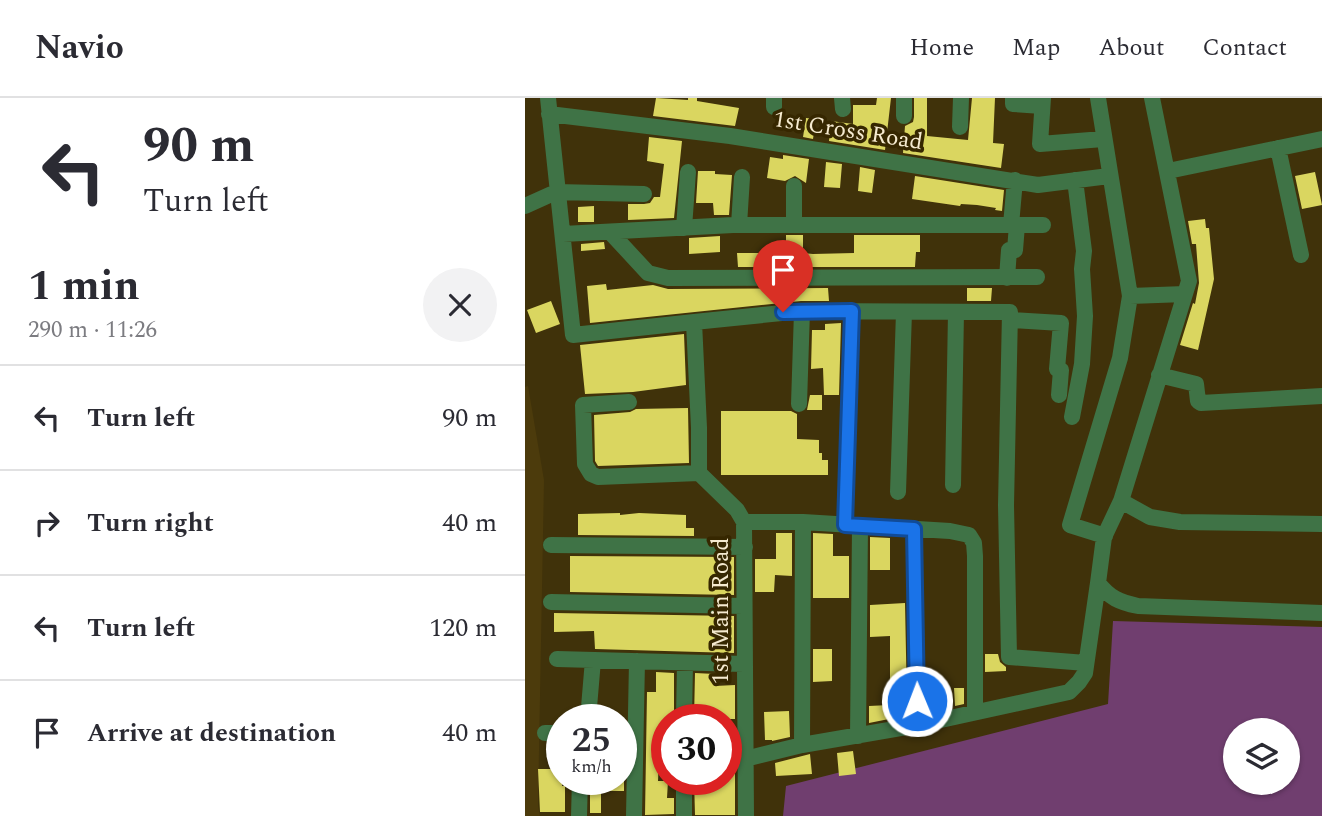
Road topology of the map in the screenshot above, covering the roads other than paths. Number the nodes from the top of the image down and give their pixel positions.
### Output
1 (904, 98) edge
2 (961, 98) edge
3 (1013, 98) edge
4 (1098, 98) edge
5 (1151, 98) edge
6 (1043, 102) edge
7 (548, 106) edge
8 (904, 116) dead end
9 (960, 127) dead end
10 (1103, 138) junction
11 (1322, 139) edge
12 (1278, 148) junction
13 (1168, 171) junction
14 (688, 172) dead end
15 (1109, 176) junction
16 (742, 177) dead end
17 (1015, 180) junction
18 (1076, 180) junction
19 (794, 186) dead end
20 (556, 192) junction
21 (644, 194) dead end
22 (525, 206) edge
23 (739, 225) junction
24 (794, 225) junction
25 (1014, 225) junction
26 (1043, 225) dead end
27 (684, 228) junction
28 (610, 232) junction
29 (563, 234) junction
30 (1301, 255) dead end
31 (1037, 277) dead end
32 (1007, 278) junction
33 (1185, 294) junction
34 (1129, 296) junction
35 (802, 311) junction
36 (852, 311) junction
37 (904, 312) junction
38 (956, 312) junction
39 (1010, 320) junction
40 (694, 322) junction
41 (1159, 375) junction
42 (1059, 395) dead end
43 (1322, 396) edge
44 (629, 402) dead end
45 (799, 404) dead end
46 (1072, 417) dead end
47 (698, 473) junction
48 (953, 485) dead end
49 (898, 492) dead end
50 (1121, 500) junction
51 (744, 522) junction
52 (803, 522) junction
53 (1322, 524) edge
54 (852, 526) junction
55 (914, 529) junction
56 (1105, 536) junction
57 (551, 545) dead end
58 (745, 547) junction
59 (1098, 583) junction
60 (551, 602) dead end
61 (743, 606) junction
62 (1322, 613) edge
63 (557, 659) dead end
64 (593, 660) junction
65 (637, 661) junction
66 (685, 663) junction
67 (1086, 663) junction
68 (744, 664) junction
69 (589, 704) edge
70 (684, 704) edge
71 (975, 712) junction
72 (918, 724) junction
73 (858, 736) junction
74 (801, 745) junction
75 (745, 759) junction
76 (580, 795) edge
77 (684, 795) edge
78 (579, 816) edge
79 (634, 816) edge
80 (684, 816) edge
81 (746, 816) edge

1 - 8 street
2 - 9 street
3 - 6 street
4 - 10 street
5 - 13 street
6 - 10 street
7 - 17 street, 1st Cross Road
7 - 20 street
10 - 15 street
11 - 12 street
12 - 13 street
12 - 30 street
13 - 33 street
14 - 27 street
15 - 18 street, 1st Cross Road
15 - 34 street
16 - 23 street
17 - 18 street, 1st Cross Road
17 - 25 street
18 - 46 street
19 - 24 street
20 - 21 street
20 - 22 street
20 - 29 street
23 - 24 street
23 - 27 street
24 - 25 street
25 - 26 street
25 - 32 street
27 - 28 street
28 - 29 street
28 - 32 street
29 - 40 street
31 - 32 street
33 - 34 street
33 - 41 street
34 - 56 street
35 - 36 street
35 - 40 street
35 - 45 street
36 - 37 street
36 - 54 street
37 - 38 street
37 - 49 street
38 - 39 street
38 - 48 street
39 - 42 street
39 - 67 street
40 - 47 street
41 - 43 street
41 - 50 street
44 - 47 street
47 - 51 street, 1st Main Road
50 - 53 street
50 - 56 street
51 - 52 street
51 - 58 street, 1st Main Road
52 - 54 street
52 - 74 street
54 - 55 street
54 - 73 street
55 - 71 street
55 - 72 street
56 - 59 street
57 - 58 street
58 - 61 street, 1st Main Road
59 - 62 street
59 - 67 street
60 - 61 street
61 - 68 street, 1st Main Road
63 - 64 street
64 - 65 street
64 - 69 street
65 - 66 street
65 - 79 street
66 - 68 street
66 - 70 street
67 - 71 street
68 - 75 street, 1st Main Road
71 - 72 street
72 - 73 street
73 - 74 street
74 - 75 street
75 - 81 street, 1st Main Road
76 - 78 street
77 - 80 street

